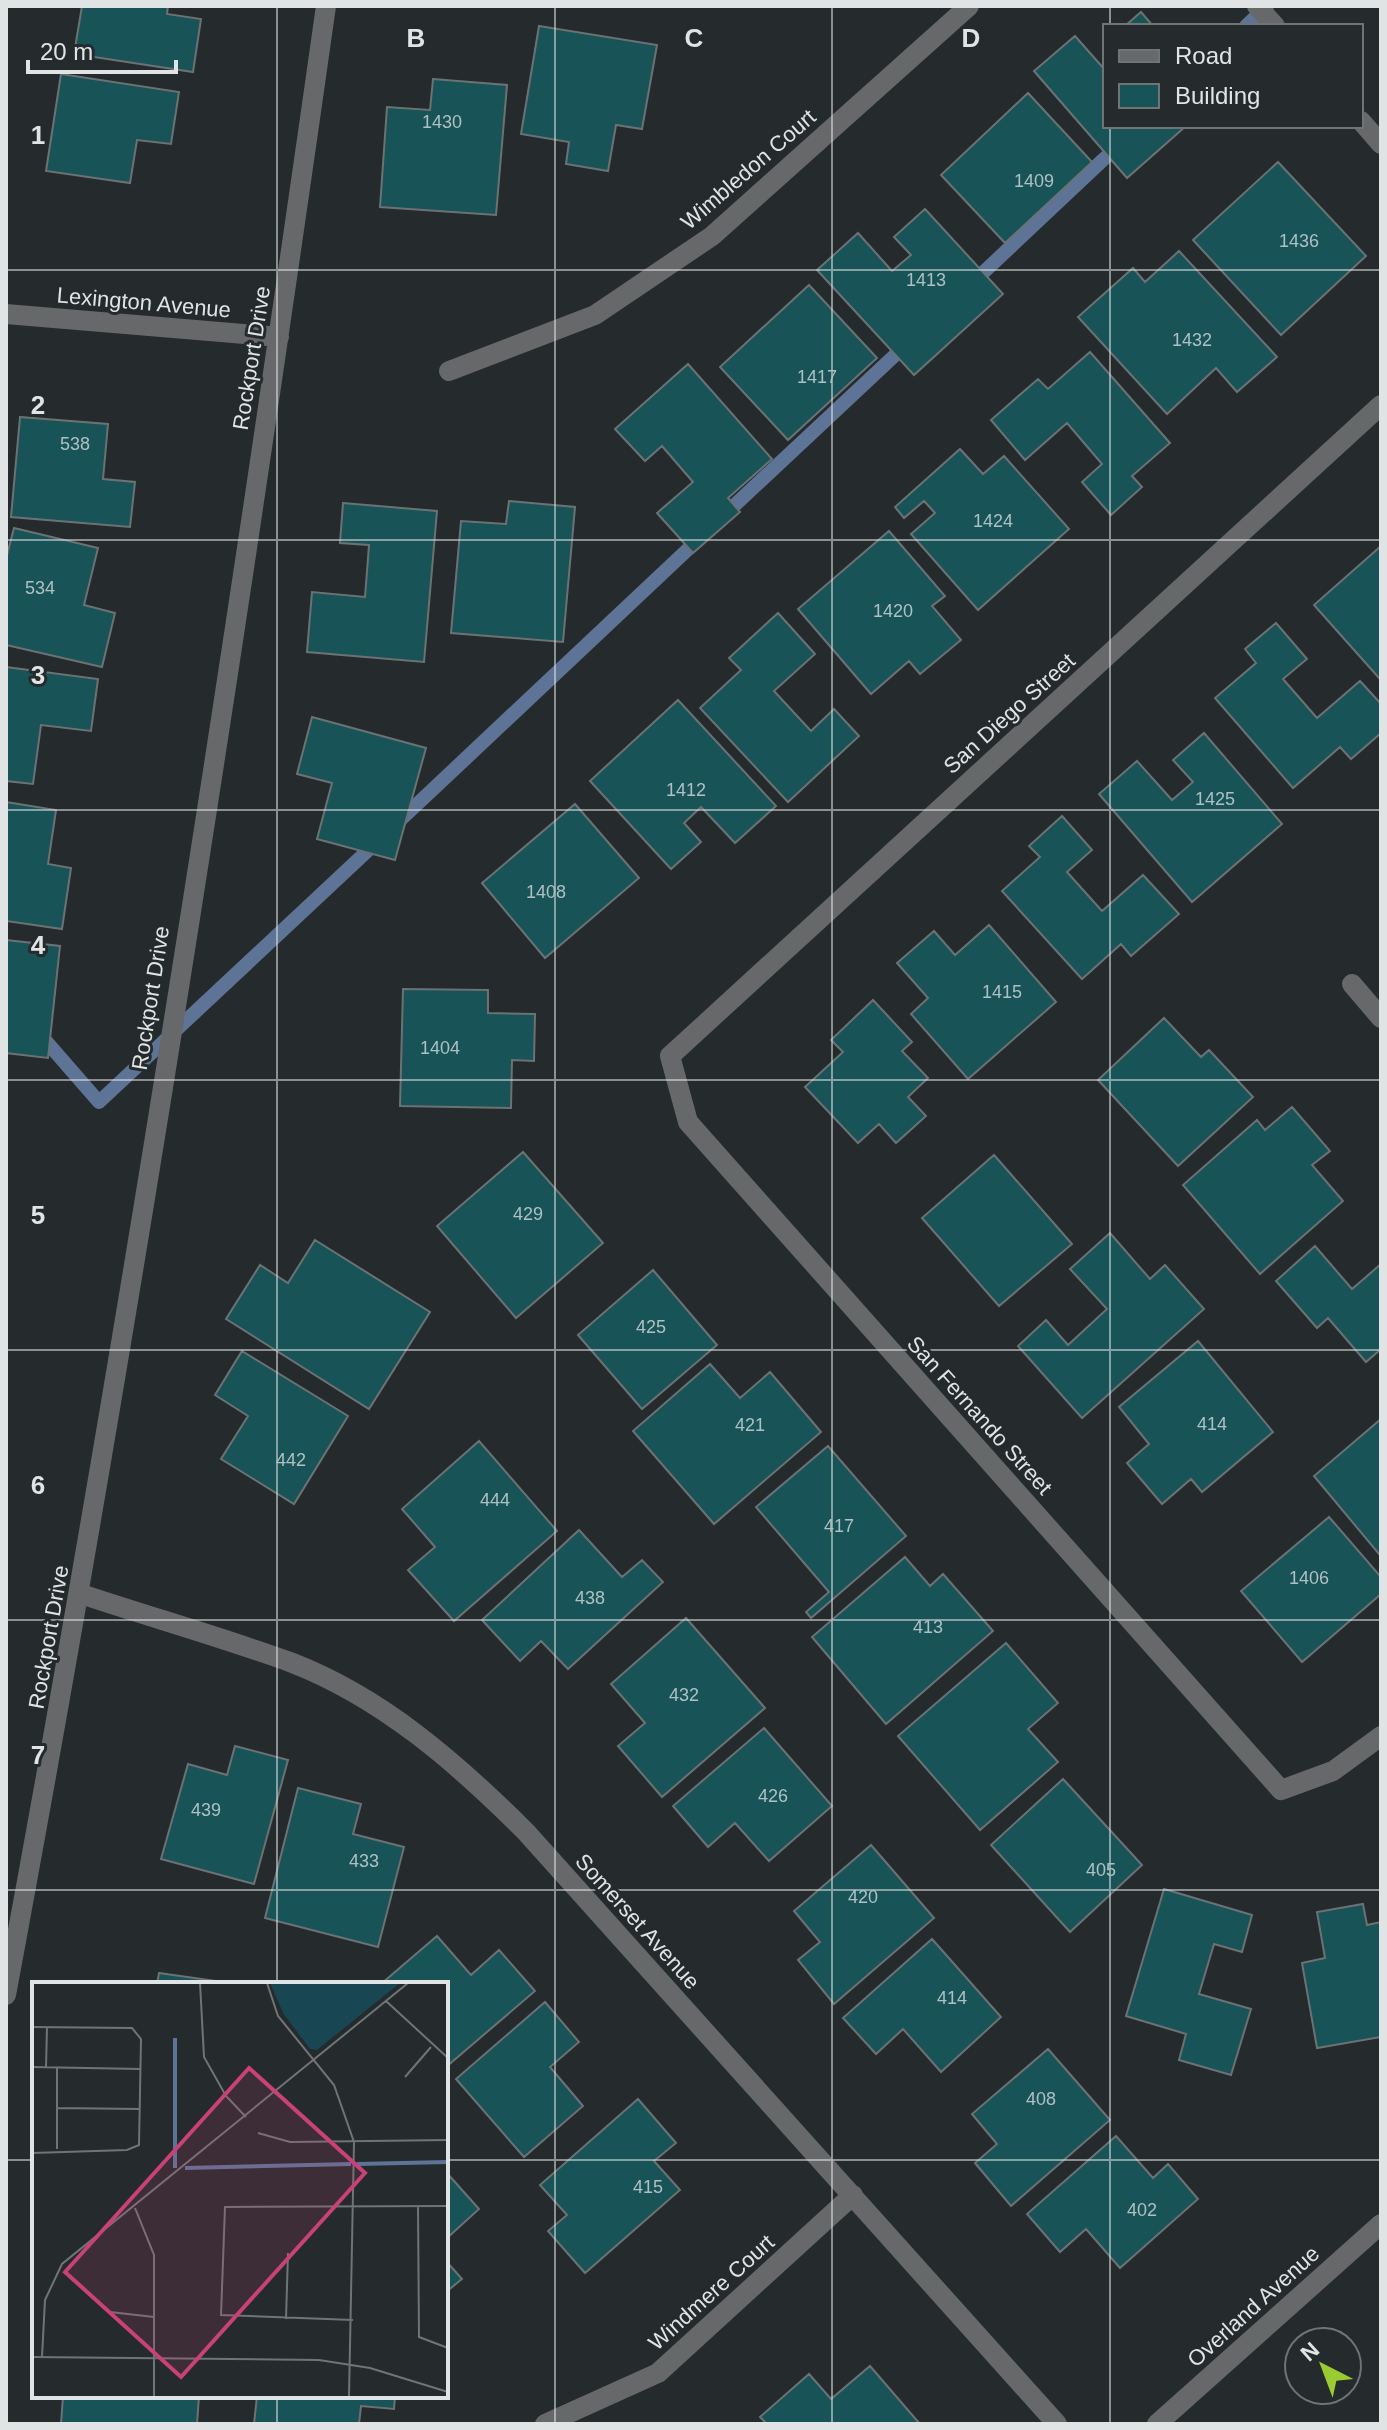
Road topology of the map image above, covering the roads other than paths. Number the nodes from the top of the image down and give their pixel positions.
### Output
1 (326, 6) edge
2 (969, 6) edge
3 (1257, 6) edge
4 (1273, 24) edge
5 (1363, 123) edge
6 (1381, 144) edge
7 (6, 314) edge
8 (279, 337) junction
9 (449, 371) dead end
10 (1381, 405) edge
11 (1352, 984) dead end
12 (1381, 1018) edge
13 (670, 1056) joint
14 (81, 1594) junction
15 (1381, 1736) edge
16 (6, 1995) edge
17 (853, 2195) junction
18 (1381, 2224) edge
19 (545, 2424) edge
20 (1057, 2424) edge
21 (1157, 2424) edge

1 - 8 street, Rockport Drive
2 - 9 street, Wimbledon Court
3 - 4 street
5 - 6 street
7 - 8 street, Lexington Avenue
8 - 14 street, Rockport Drive
10 - 13 street, San Diego Street
11 - 12 street
13 - 15 street, San Fernando Street
14 - 16 street, Rockport Drive
14 - 17 street, Somerset Avenue
17 - 19 street, Windmere Court
17 - 20 street, Somerset Avenue
18 - 21 street, Overland Avenue

